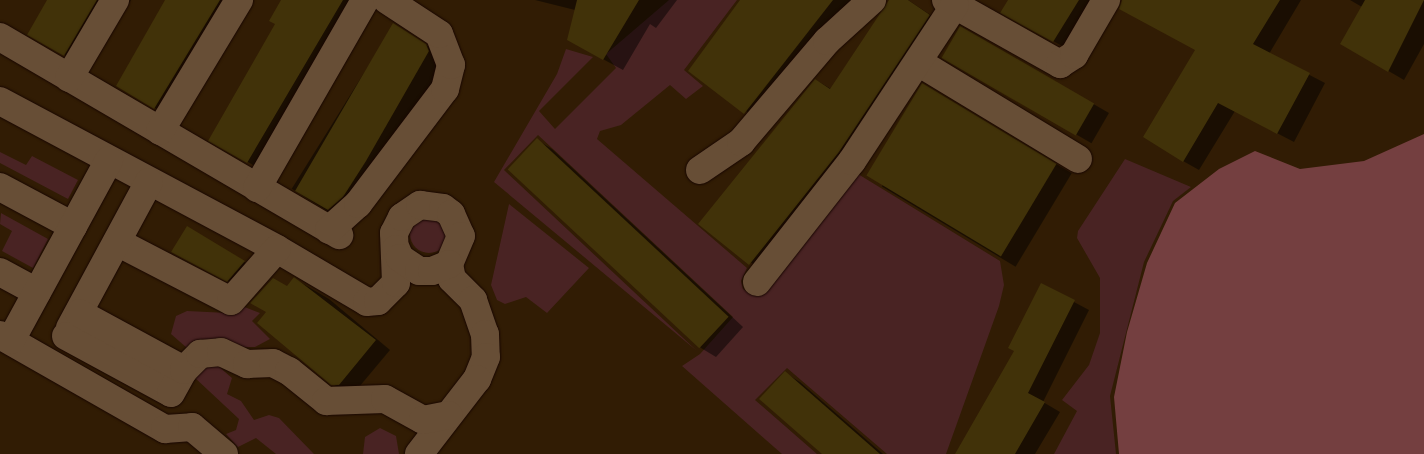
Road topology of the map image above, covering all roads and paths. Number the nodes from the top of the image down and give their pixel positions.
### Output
1 (116, 0) edge
2 (238, 0) edge
3 (365, 0) edge
4 (387, 0) edge
5 (872, 0) edge
6 (1106, 0) edge
7 (951, 2) edge
8 (0, 37) edge
9 (918, 62) junction
10 (69, 78) junction
11 (0, 101) edge
12 (160, 131) junction
13 (1078, 159) dead end
14 (108, 160) junction
15 (700, 170) dead end
16 (149, 182) junction
17 (0, 187) edge
18 (257, 188) junction
19 (73, 226) junction
20 (117, 242) junction
21 (277, 249) junction
22 (396, 249) junction
23 (449, 264) junction
24 (0, 272) edge
25 (757, 282) dead end
26 (38, 292) junction
27 (72, 324) junction
28 (6, 338) edge
29 (52, 363) junction
30 (450, 415) junction
31 (224, 454) edge
32 (419, 454) edge

1 - 10 street
2 - 12 street
3 - 18 street
4 - 18 street
5 - 15 street
6 - 7 street
7 - 9 street
8 - 10 street
9 - 13 street
9 - 25 street
10 - 12 street
11 - 14 street
12 - 18 street
14 - 16 street
14 - 19 street
16 - 20 street
16 - 21 street
17 - 19 street
19 - 26 street
20 - 21 street
20 - 27 street
21 - 22 street
22 - 23 street
22 - 23 street
23 - 30 street
24 - 26 street
26 - 28 street
27 - 29 street
27 - 30 street
28 - 29 street
29 - 31 street
30 - 32 street

